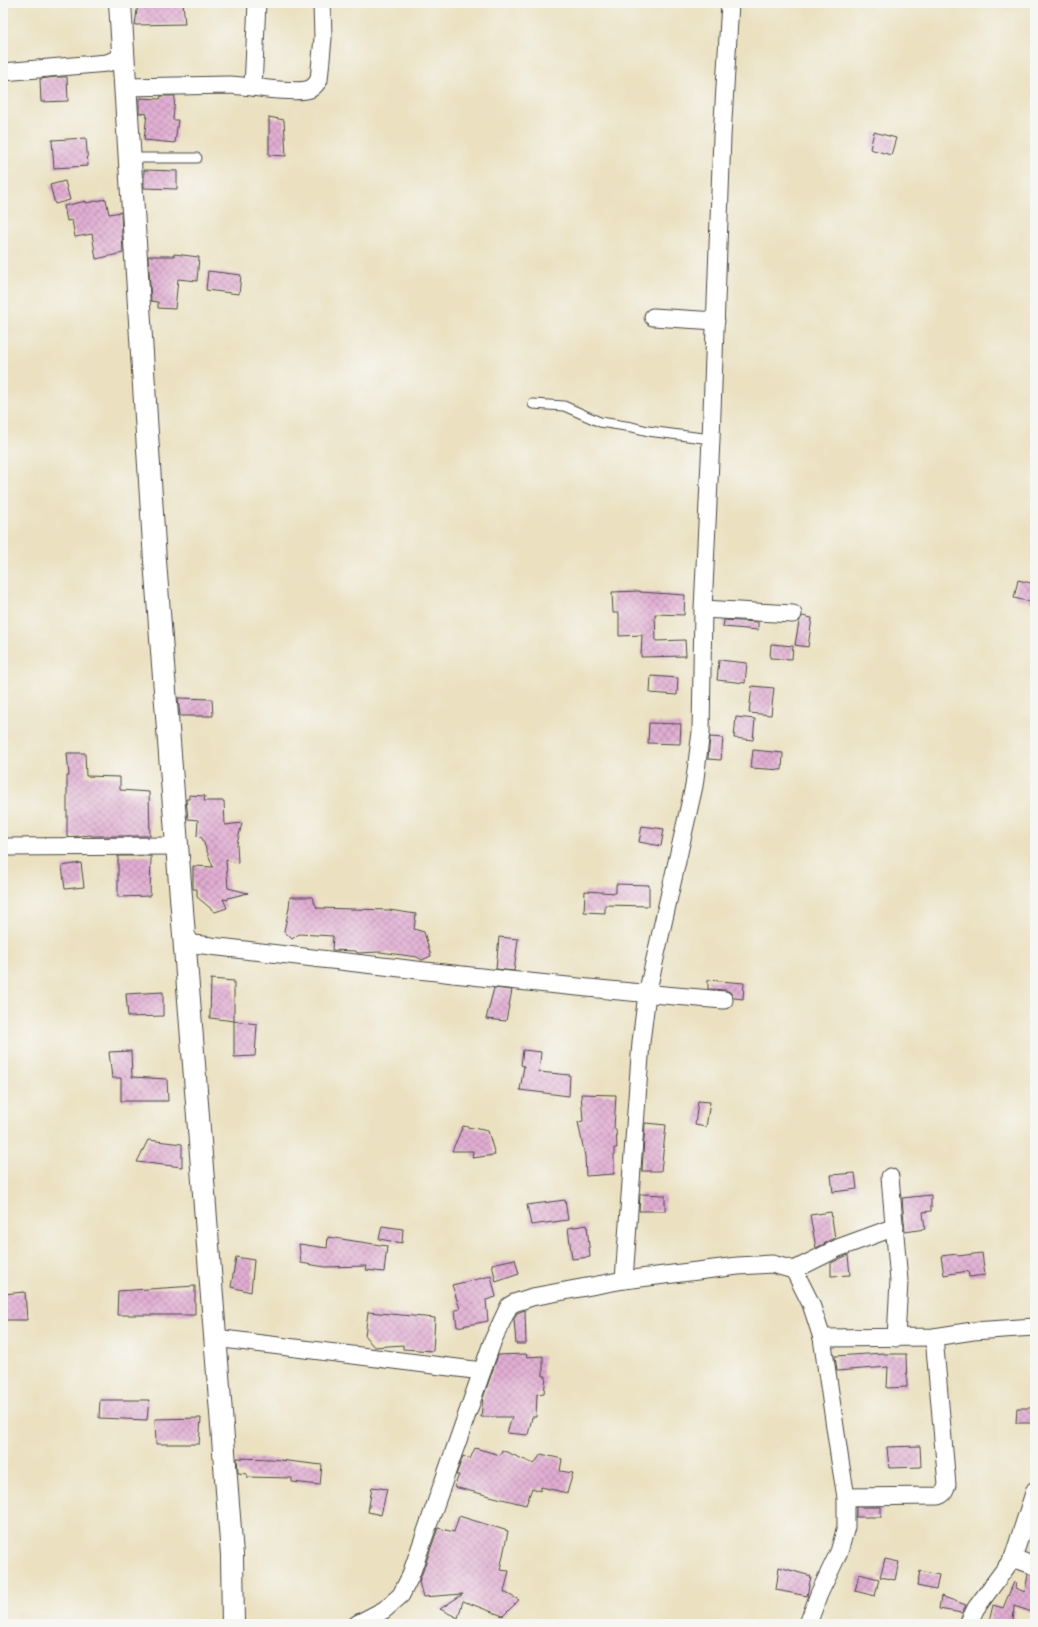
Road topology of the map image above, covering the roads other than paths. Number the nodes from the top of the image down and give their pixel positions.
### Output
1 (120, 3) edge
2 (257, 3) edge
3 (322, 3) edge
4 (730, 3) edge
5 (123, 57) junction
6 (3, 72) edge
7 (125, 87) junction
8 (253, 87) junction
9 (130, 158) junction
10 (197, 158) dead end
11 (653, 316) dead end
12 (716, 320) junction
13 (533, 404) dead end
14 (711, 439) junction
15 (703, 609) junction
16 (793, 614) dead end
17 (177, 846) junction
18 (3, 847) edge
19 (185, 943) junction
20 (647, 994) junction
21 (724, 1000) dead end
22 (890, 1177) dead end
23 (895, 1227) junction
24 (794, 1270) junction
25 (624, 1280) junction
26 (1035, 1326) edge
27 (934, 1337) junction
28 (215, 1338) junction
29 (822, 1338) junction
30 (896, 1338) junction
31 (482, 1371) junction
32 (1035, 1490) edge
33 (846, 1497) junction
34 (1013, 1558) junction
35 (1035, 1566) edge
36 (382, 1618) edge
37 (232, 1624) edge
38 (356, 1624) edge
39 (808, 1624) edge
40 (968, 1624) edge

1 - 5 street
2 - 8 street
3 - 8 street
4 - 12 street
5 - 6 street
5 - 7 street
7 - 8 street
7 - 9 street
9 - 10 lane
9 - 17 street
11 - 12 street
12 - 14 street
13 - 14 lane
14 - 15 street
15 - 16 street
15 - 20 street
17 - 18 street
17 - 19 street
19 - 20 street
19 - 28 street
20 - 21 street
20 - 25 street
22 - 23 street
23 - 24 street
23 - 30 street
24 - 25 street
24 - 29 street
25 - 31 street
26 - 27 street
27 - 30 street
27 - 33 street
28 - 31 street
28 - 37 street
29 - 30 street
29 - 33 street
31 - 36 street
32 - 34 street
33 - 39 street
34 - 35 street
34 - 40 street
36 - 38 street

